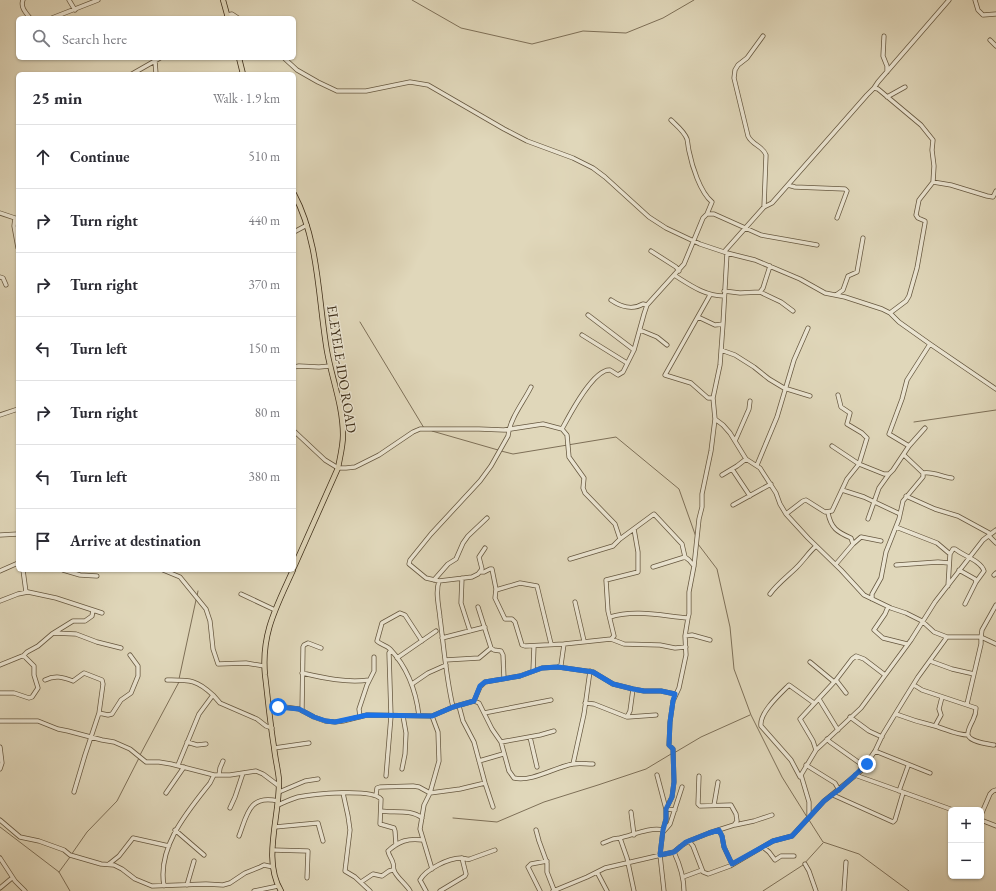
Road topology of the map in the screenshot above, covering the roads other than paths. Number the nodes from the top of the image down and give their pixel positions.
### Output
1 (23, 0) edge
2 (69, 0) edge
3 (98, 0) edge
4 (223, 0) edge
5 (949, 0) edge
6 (975, 0) edge
7 (75, 10) junction
8 (996, 14) edge
9 (29, 16) edge
10 (58, 16) edge
11 (227, 16) edge
12 (763, 36) dead end
13 (884, 36) dead end
14 (990, 40) dead end
15 (996, 46) edge
16 (239, 60) edge
17 (286, 60) edge
18 (155, 61) joint
19 (136, 72) edge
20 (156, 72) edge
21 (242, 72) edge
22 (886, 72) junction
23 (905, 87) dead end
24 (874, 88) junction
25 (887, 97) junction
26 (671, 120) dead end
27 (933, 182) junction
28 (788, 185) junction
29 (996, 191) edge
30 (296, 198) edge
31 (764, 207) junction
32 (0, 213) edge
33 (707, 214) junction
34 (837, 218) dead end
35 (16, 219) edge
36 (307, 225) junction
37 (746, 228) junction
38 (296, 231) edge
39 (16, 237) edge
40 (863, 238) dead end
41 (693, 241) junction
42 (817, 245) dead end
43 (651, 251) dead end
44 (726, 253) junction
45 (770, 266) junction
46 (679, 270) junction
47 (674, 275) junction
48 (0, 276) edge
49 (6, 285) dead end
50 (724, 291) junction
51 (760, 292) junction
52 (710, 295) junction
53 (836, 295) junction
54 (724, 296) junction
55 (611, 300) dead end
56 (647, 305) junction
57 (793, 311) dead end
58 (890, 313) junction
59 (588, 315) dead end
60 (698, 317) junction
61 (724, 324) junction
62 (808, 328) dead end
63 (640, 330) junction
64 (582, 335) dead end
65 (930, 344) junction
66 (667, 345) dead end
67 (634, 350) junction
68 (721, 350) junction
69 (627, 363) junction
70 (918, 364) dead end
71 (330, 366) junction
72 (296, 367) edge
73 (531, 387) dead end
74 (784, 388) junction
75 (996, 389) edge
76 (838, 395) dead end
77 (810, 396) dead end
78 (713, 398) junction
79 (750, 401) dead end
80 (16, 409) edge
81 (0, 415) edge
82 (715, 419) junction
83 (925, 428) dead end
84 (562, 429) junction
85 (508, 430) junction
86 (296, 433) edge
87 (735, 441) junction
88 (832, 446) dead end
89 (910, 446) junction
90 (904, 455) junction
91 (746, 459) junction
92 (859, 464) junction
93 (757, 465) junction
94 (338, 468) junction
95 (732, 469) junction
96 (923, 473) junction
97 (889, 474) junction
98 (722, 475) dead end
99 (952, 478) dead end
100 (771, 484) junction
101 (842, 490) junction
102 (750, 496) junction
103 (906, 496) junction
104 (874, 502) junction
105 (733, 505) dead end
106 (828, 513) junction
107 (786, 514) junction
108 (900, 514) junction
109 (487, 518) dead end
110 (868, 519) dead end
111 (896, 527) junction
112 (634, 529) junction
113 (996, 530) edge
114 (16, 534) edge
115 (990, 535) junction
116 (0, 536) edge
117 (620, 539) junction
118 (881, 541) dead end
119 (996, 543) edge
120 (853, 544) junction
121 (816, 546) junction
122 (485, 548) dead end
123 (950, 554) junction
124 (685, 557) junction
125 (969, 557) junction
126 (570, 559) dead end
127 (296, 562) edge
128 (949, 563) junction
129 (16, 564) edge
130 (836, 564) junction
131 (896, 565) dead end
132 (694, 566) junction
133 (653, 567) dead end
134 (0, 570) edge
135 (959, 570) junction
136 (24, 572) edge
137 (70, 572) edge
138 (168, 572) edge
139 (292, 572) edge
140 (480, 572) junction
141 (97, 576) dead end
142 (462, 578) junction
143 (437, 580) junction
144 (976, 582) junction
145 (948, 586) junction
146 (496, 590) junction
147 (26, 592) junction
148 (240, 594) dead end
149 (770, 594) dead end
150 (872, 599) junction
151 (0, 601) edge
152 (575, 602) dead end
153 (965, 604) dead end
154 (996, 605) edge
155 (478, 607) dead end
156 (888, 607) junction
157 (93, 610) junction
158 (275, 610) junction
159 (102, 613) dead end
160 (610, 617) junction
161 (688, 618) junction
162 (922, 621) junction
163 (485, 627) junction
164 (436, 631) dead end
165 (470, 631) junction
166 (54, 633) junction
167 (686, 636) junction
168 (947, 637) junction
169 (981, 637) junction
170 (442, 638) junction
171 (611, 639) junction
172 (710, 640) dead end
173 (422, 641) junction
174 (584, 641) junction
175 (551, 644) junction
176 (564, 644) junction
177 (907, 644) junction
178 (996, 644) edge
179 (534, 646) junction
180 (686, 647) junction
181 (121, 648) dead end
182 (321, 648) dead end
183 (491, 648) junction
184 (390, 650) junction
185 (130, 654) dead end
186 (23, 656) junction
187 (374, 657) dead end
188 (397, 658) junction
189 (445, 660) junction
190 (930, 661) junction
191 (810, 662) dead end
192 (0, 665) edge
193 (446, 665) junction
194 (264, 666) junction
195 (558, 667) junction
196 (533, 671) junction
197 (590, 671) junction
198 (302, 673) junction
199 (974, 674) junction
200 (885, 675) junction
201 (45, 680) dead end
202 (167, 680) dead end
203 (369, 680) junction
204 (504, 680) junction
205 (835, 681) junction
206 (412, 684) junction
207 (914, 685) junction
208 (633, 689) junction
209 (0, 693) edge
210 (846, 693) dead end
211 (675, 694) junction
212 (213, 695) junction
213 (942, 697) junction
214 (818, 699) junction
215 (551, 700) dead end
216 (474, 701) junction
217 (585, 703) junction
218 (814, 703) junction
219 (967, 704) junction
220 (459, 706) junction
221 (453, 707) junction
222 (269, 709) junction
223 (302, 711) junction
224 (99, 713) junction
225 (484, 713) junction
226 (896, 714) junction
227 (656, 715) dead end
228 (391, 716) junction
229 (403, 716) junction
230 (419, 716) junction
231 (432, 716) junction
232 (628, 716) junction
233 (360, 717) junction
234 (850, 717) junction
235 (0, 720) edge
236 (935, 726) junction
237 (272, 728) junction
238 (838, 730) junction
239 (554, 731) dead end
240 (968, 735) junction
241 (92, 737) junction
242 (530, 737) junction
243 (827, 738) junction
244 (882, 738) junction
245 (187, 742) junction
246 (309, 742) dead end
247 (501, 742) junction
248 (206, 744) dead end
249 (994, 745) dead end
250 (0, 747) edge
251 (274, 748) junction
252 (816, 750) junction
253 (875, 751) junction
254 (503, 754) junction
255 (223, 761) dead end
256 (479, 761) junction
257 (574, 764) junction
258 (592, 764) dead end
259 (178, 765) junction
260 (806, 765) junction
261 (908, 766) junction
262 (184, 767) junction
263 (537, 767) dead end
264 (0, 769) edge
265 (402, 769) dead end
266 (861, 771) junction
267 (243, 773) junction
268 (930, 773) dead end
269 (214, 775) junction
270 (219, 775) junction
271 (657, 775) dead end
272 (855, 775) junction
273 (386, 776) dead end
274 (699, 776) dead end
275 (801, 778) junction
276 (318, 779) dead end
277 (718, 782) dead end
278 (485, 783) junction
279 (682, 787) dead end
280 (279, 789) junction
281 (839, 790) junction
282 (996, 790) edge
283 (898, 791) junction
284 (74, 792) dead end
285 (903, 792) junction
286 (343, 793) junction
287 (430, 793) junction
288 (166, 794) dead end
289 (376, 795) junction
290 (833, 795) junction
291 (278, 803) junction
292 (714, 805) junction
293 (493, 807) dead end
294 (230, 808) dead end
295 (984, 808) edge
296 (666, 809) junction
297 (948, 809) edge
298 (675, 810) junction
299 (381, 811) junction
300 (631, 812) dead end
301 (772, 815) dead end
302 (809, 817) junction
303 (422, 818) junction
304 (0, 820) edge
305 (984, 821) edge
306 (734, 825) junction
307 (275, 826) junction
308 (996, 826) edge
309 (175, 830) junction
310 (536, 830) dead end
311 (719, 830) junction
312 (421, 831) junction
313 (663, 831) junction
314 (634, 835) junction
315 (239, 836) dead end
316 (620, 838) junction
317 (415, 839) junction
318 (423, 840) junction
319 (323, 841) dead end
320 (688, 842) junction
321 (604, 843) dead end
322 (396, 845) junction
323 (169, 846) junction
324 (763, 847) junction
325 (273, 850) junction
326 (495, 850) dead end
327 (674, 852) junction
328 (204, 854) dead end
329 (660, 855) junction
330 (794, 856) dead end
331 (0, 858) edge
332 (462, 858) junction
333 (194, 861) dead end
334 (547, 861) junction
335 (846, 862) dead end
336 (627, 863) junction
337 (109, 864) junction
338 (732, 864) junction
339 (806, 864) dead end
340 (432, 869) junction
341 (273, 870) junction
342 (393, 870) junction
343 (702, 870) junction
344 (597, 872) junction
345 (683, 877) junction
346 (12, 878) junction
347 (308, 878) dead end
348 (361, 882) junction
349 (188, 885) junction
350 (197, 885) junction
351 (164, 886) junction
352 (278, 886) junction
353 (0, 888) edge
354 (25, 891) edge
355 (196, 891) edge
356 (254, 891) edge
357 (281, 891) edge
358 (370, 891) edge
359 (410, 891) edge
360 (426, 891) edge
361 (440, 891) edge
362 (540, 891) edge
363 (553, 891) edge
364 (607, 891) edge
365 (634, 891) edge
366 (664, 891) edge
367 (684, 891) edge
368 (816, 891) edge
369 (844, 891) edge

1 - 9 street
2 - 7 street
3 - 7 street
4 - 11 main road
5 - 22 street
6 - 8 street
7 - 10 street
12 - 31 street
13 - 22 street
14 - 15 street
16 - 21 main road
17 - 41 street
18 - 19 street
18 - 20 street
22 - 24 street
23 - 25 street
24 - 25 street
24 - 28 street
25 - 27 street
26 - 33 street
27 - 29 street
27 - 58 street
28 - 31 street
28 - 34 street
30 - 36 main road, ELEYELE-IDO ROAD
31 - 37 street
32 - 35 street
33 - 37 street
33 - 41 street
35 - 39 street
36 - 38 street
36 - 71 main road, ELEYELE-IDO ROAD
37 - 42 street
37 - 44 street
40 - 53 street
41 - 44 street
41 - 46 street
43 - 46 street
44 - 45 street
44 - 50 street
45 - 51 street
45 - 53 street
46 - 47 street
47 - 52 street
47 - 56 street
48 - 49 street
50 - 51 street
50 - 54 street
51 - 57 street
52 - 54 street
52 - 60 street
53 - 58 street
54 - 61 street
55 - 56 street
56 - 63 street
58 - 65 street
59 - 67 street
60 - 61 street
60 - 78 street
61 - 68 street
62 - 74 street
63 - 66 street
63 - 67 street
64 - 69 street
65 - 70 street
65 - 75 street
65 - 89 street
67 - 69 street
68 - 74 street
68 - 78 street
69 - 84 street
71 - 72 street
71 - 94 main road, ELEYELE-IDO ROAD
73 - 85 street
74 - 77 street
74 - 93 street
76 - 92 street
78 - 82 street
79 - 87 street
80 - 81 street
82 - 87 street
82 - 132 street
83 - 89 street
84 - 85 street
84 - 117 street
85 - 94 street
85 - 143 street
86 - 94 street
87 - 91 street
88 - 92 street
89 - 90 street
90 - 96 street
90 - 97 street
91 - 93 street
91 - 95 street
92 - 97 street
92 - 101 street
93 - 100 street
94 - 127 main road, ELEYELE-IDO ROAD
95 - 98 street
95 - 102 street
96 - 99 street
96 - 103 street
97 - 104 street
100 - 102 street
100 - 107 street
101 - 104 street
101 - 106 street
102 - 105 street
103 - 108 street
103 - 115 street
104 - 108 street
104 - 110 street
106 - 107 street
106 - 120 street
107 - 121 street
108 - 111 street
109 - 143 street
111 - 123 street
111 - 150 street
112 - 117 street
112 - 124 street
112 - 160 street
113 - 115 street
114 - 116 street
115 - 119 street
115 - 125 street
117 - 126 street
118 - 120 street
120 - 130 street
121 - 130 street
121 - 149 street
122 - 140 street
123 - 125 street
123 - 128 street
124 - 132 street
124 - 133 street
125 - 135 street
125 - 144 street
128 - 131 street
128 - 145 street
129 - 134 street
130 - 150 street
132 - 161 street
135 - 144 street
135 - 145 street
136 - 147 street
137 - 141 street
138 - 194 street
139 - 158 main road
140 - 142 street
140 - 146 street
142 - 143 street
142 - 165 street
143 - 170 street
144 - 153 street
145 - 162 street
146 - 175 street
146 - 179 street
147 - 151 street
147 - 157 street
148 - 158 street
150 - 156 street
152 - 174 street
154 - 169 street
155 - 163 street
156 - 162 street
156 - 177 street
157 - 159 street
157 - 166 street
158 - 194 main road
160 - 161 street
160 - 171 street
161 - 167 street
162 - 168 street
162 - 177 street
163 - 165 street
163 - 183 street
164 - 173 street
165 - 170 street
166 - 181 street
166 - 186 street
167 - 172 street
167 - 180 street
168 - 169 street
168 - 190 street
169 - 178 street
169 - 199 street
170 - 189 street
171 - 174 street
171 - 180 street
173 - 184 street
173 - 188 street
174 - 176 street
175 - 176 street
175 - 179 street
176 - 195 street
177 - 200 street
179 - 196 street
180 - 211 street
182 - 198 street
183 - 189 street
183 - 204 street
184 - 188 street
184 - 228 street
185 - 224 street
186 - 192 street
186 - 209 street
187 - 203 street
188 - 206 street
189 - 193 street
190 - 199 street
190 - 207 street
191 - 205 street
193 - 206 street
193 - 221 street
194 - 222 main road
195 - 196 street
195 - 197 street
196 - 204 street
197 - 208 street
197 - 217 street
198 - 203 street
198 - 223 street
199 - 219 street
200 - 205 street
200 - 234 street
201 - 224 street
202 - 212 street
203 - 233 street
204 - 216 street
205 - 210 street
205 - 214 street
206 - 230 street
207 - 213 street
207 - 226 street
208 - 211 street
208 - 232 street
211 - 296 street
212 - 237 street
212 - 245 street
213 - 219 street
213 - 236 street
214 - 218 street
214 - 238 street
215 - 225 street
216 - 220 street
216 - 225 street
217 - 232 street
217 - 257 street
218 - 252 street
218 - 275 street
219 - 240 street
220 - 221 street
220 - 256 street
221 - 231 street
222 - 223 street
222 - 237 main road
223 - 233 street
224 - 241 street
225 - 247 street
226 - 236 street
226 - 244 street
227 - 232 street
228 - 229 street
228 - 233 street
228 - 273 street
229 - 230 street
229 - 265 street
230 - 231 street
231 - 287 street
234 - 238 street
234 - 244 street
235 - 241 street
236 - 240 street
237 - 251 main road
238 - 243 street
239 - 242 street
240 - 249 street
241 - 259 street
241 - 284 street
242 - 247 street
242 - 263 street
243 - 252 street
243 - 266 street
244 - 253 street
245 - 248 street
245 - 259 street
246 - 251 street
247 - 254 street
250 - 264 street
251 - 280 main road
252 - 260 street
253 - 261 street
253 - 266 street
254 - 256 street
254 - 257 street
255 - 270 street
256 - 278 street
257 - 258 street
259 - 262 street
260 - 275 street
260 - 281 street
261 - 268 street
261 - 283 street
262 - 269 street
262 - 288 street
266 - 272 street
267 - 270 street
267 - 280 street
267 - 294 street
269 - 270 street
269 - 309 street
271 - 296 street
272 - 281 street
272 - 283 street
274 - 292 street
275 - 302 street
276 - 280 street
277 - 292 street
278 - 287 street
278 - 293 street
279 - 298 street
280 - 291 main road
281 - 290 street
282 - 295 street
283 - 285 street
285 - 290 street
285 - 297 street
286 - 289 street
286 - 291 street
286 - 348 street
287 - 289 street
287 - 303 street
289 - 299 street
290 - 302 street
291 - 307 main road
291 - 315 street
292 - 306 street
296 - 298 street
296 - 313 street
298 - 313 street
299 - 303 street
299 - 322 street
300 - 314 street
301 - 306 street
302 - 324 street
303 - 312 street
304 - 337 street
305 - 308 street
306 - 311 street
307 - 319 street
307 - 325 main road
309 - 323 street
309 - 328 street
310 - 334 street
311 - 320 street
311 - 338 street
312 - 317 street
312 - 318 street
313 - 314 street
313 - 329 street
314 - 316 street
316 - 321 street
316 - 336 street
317 - 318 street
317 - 322 street
318 - 340 street
320 - 327 street
320 - 343 street
322 - 342 street
323 - 337 street
323 - 351 street
324 - 330 street
324 - 338 street
325 - 341 main road
325 - 347 street
326 - 332 street
327 - 329 street
327 - 345 street
329 - 336 street
329 - 366 street
331 - 346 street
332 - 340 street
332 - 361 street
333 - 349 street
334 - 362 street
334 - 363 street
335 - 369 street
336 - 344 street
336 - 365 street
337 - 351 street
338 - 343 street
339 - 368 street
340 - 360 street
341 - 350 street
341 - 352 main road
342 - 348 street
342 - 359 street
343 - 345 street
344 - 363 street
344 - 364 street
345 - 367 street
346 - 353 street
346 - 354 street
348 - 358 street
349 - 350 street
349 - 351 street
350 - 355 street
352 - 356 street
352 - 357 main road

